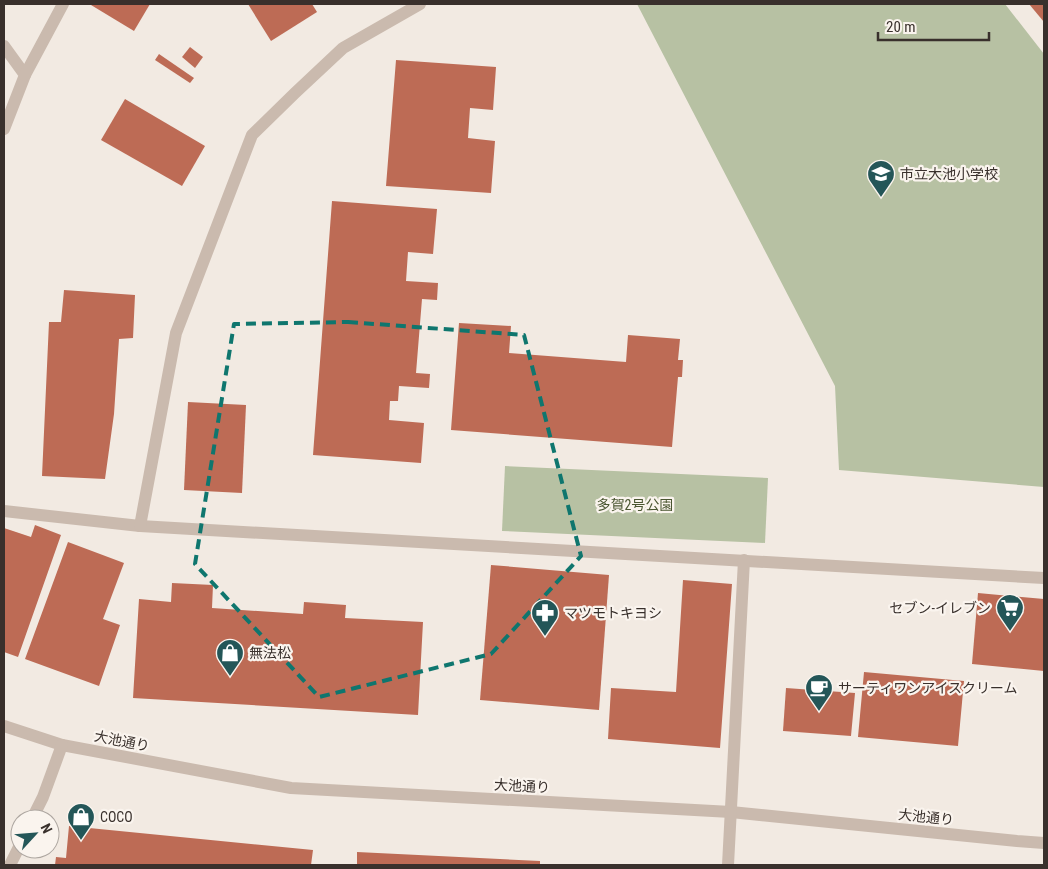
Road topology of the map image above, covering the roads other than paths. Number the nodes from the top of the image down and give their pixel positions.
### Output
1 (63, 4) edge
2 (420, 4) edge
3 (4, 46) edge
4 (25, 75) junction
5 (4, 129) edge
6 (4, 511) edge
7 (140, 526) junction
8 (744, 560) junction
9 (1044, 578) edge
10 (4, 726) edge
11 (62, 745) junction
12 (37, 809) edge
13 (730, 812) junction
14 (1044, 843) edge
15 (728, 865) edge

1 - 4 street
2 - 7 street
3 - 4 street
4 - 5 street
6 - 7 street
7 - 8 street
8 - 9 street
8 - 13 street
10 - 11 street, 大池通り
11 - 12 street
11 - 13 street, 大池通り
13 - 14 street, 大池通り
13 - 15 street

